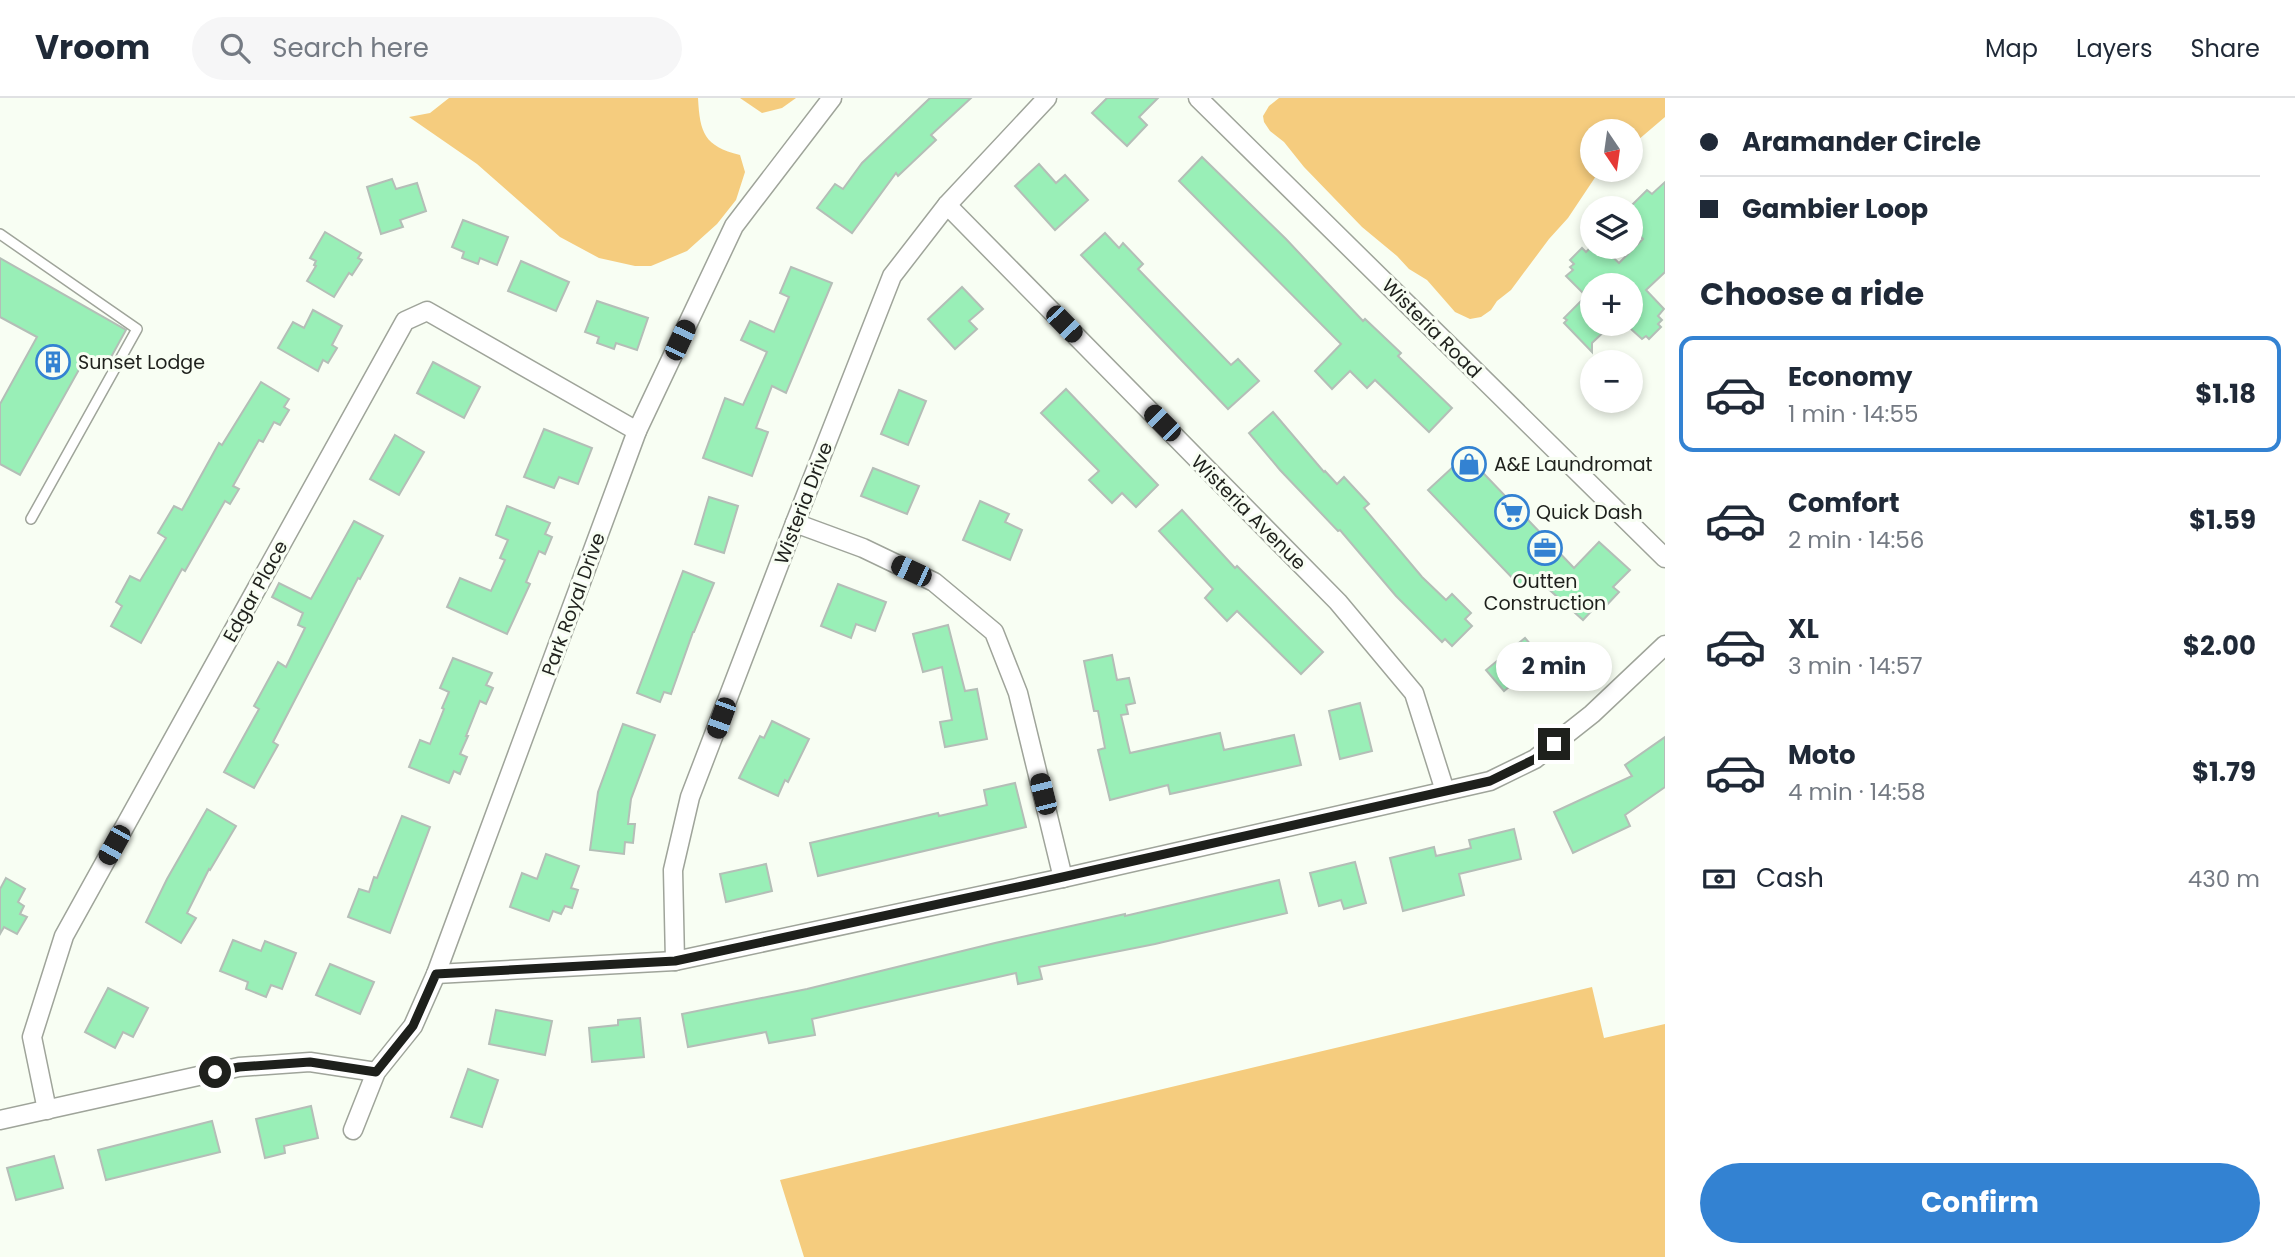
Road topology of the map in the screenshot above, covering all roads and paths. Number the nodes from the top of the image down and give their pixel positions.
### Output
1 (832, 98) edge
2 (1047, 98) edge
3 (1198, 98) edge
4 (947, 205) junction
5 (0, 234) edge
6 (637, 431) junction
7 (30, 519) dead end
8 (795, 523) junction
9 (1665, 558) edge
10 (1665, 645) edge
11 (1446, 791) junction
12 (1063, 877) junction
13 (675, 961) junction
14 (436, 974) junction
15 (376, 1072) junction
16 (47, 1110) junction
17 (0, 1120) edge
18 (353, 1130) dead end

1 - 6 street, Park Royal Drive
2 - 4 street, Wisteria Drive
3 - 9 street, Wisteria Road
4 - 8 street, Wisteria Drive
4 - 11 street, Wisteria Avenue
5 - 7 lane
6 - 14 street, Park Royal Drive
6 - 16 street, Edgar Place
8 - 12 street
8 - 13 street, Wisteria Drive
10 - 11 street
11 - 12 street
12 - 13 street
13 - 14 street
14 - 15 street, Park Royal Drive
15 - 16 street
15 - 18 street, Park Royal Drive
16 - 17 street

